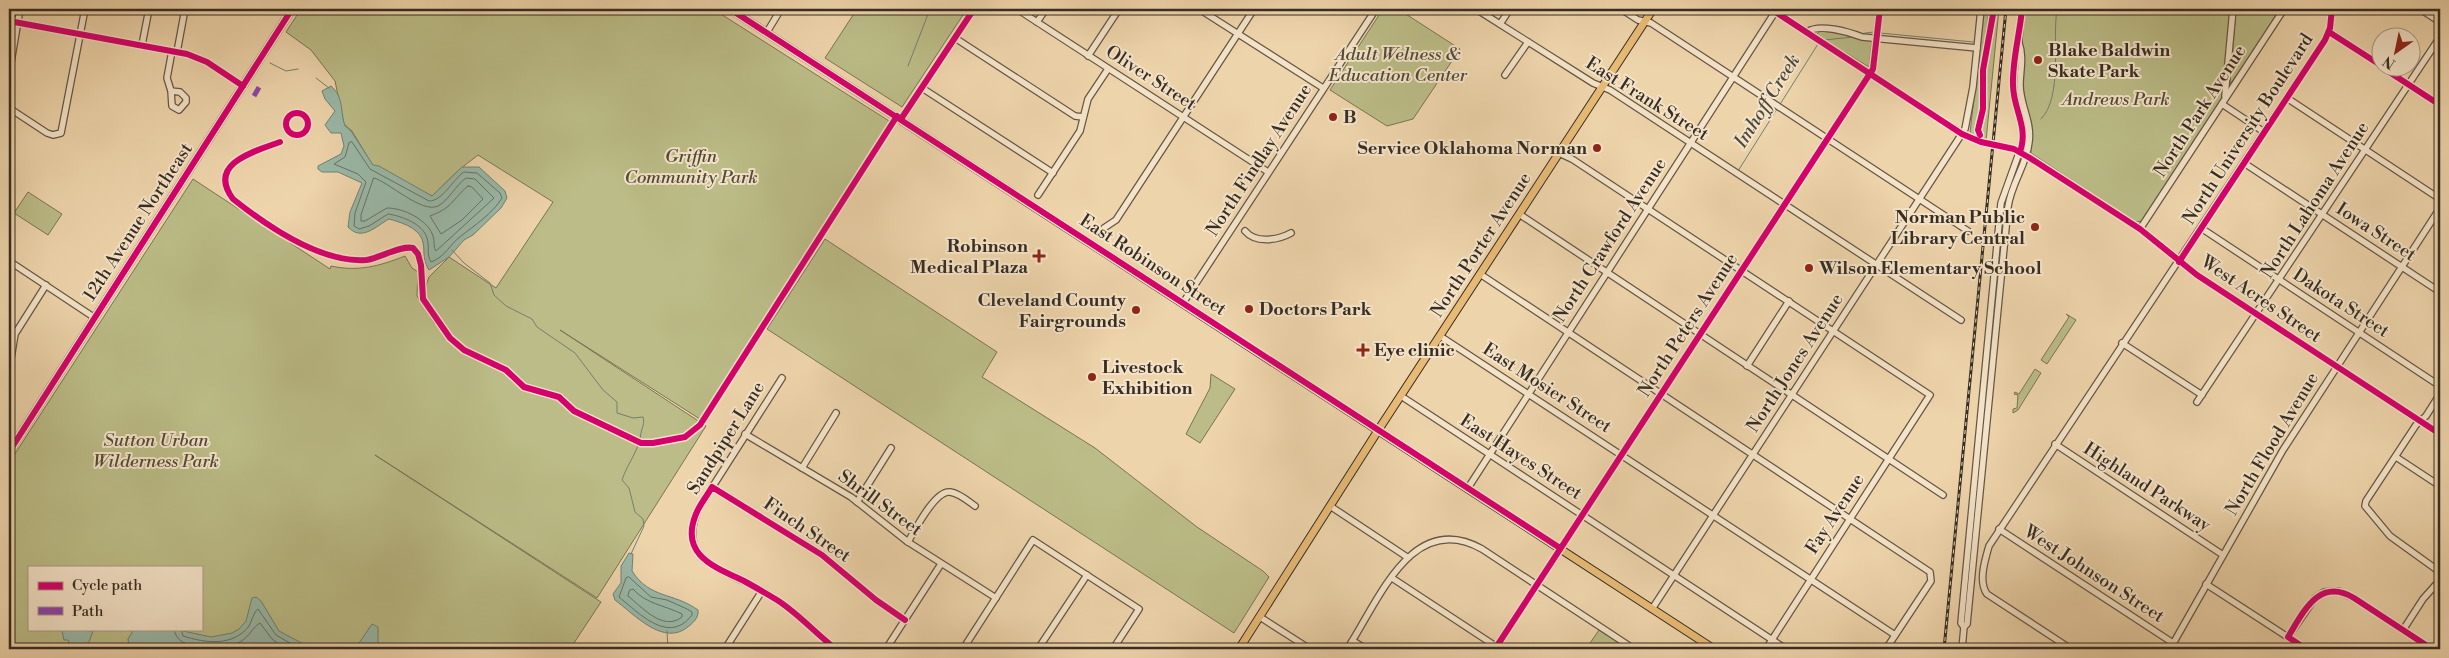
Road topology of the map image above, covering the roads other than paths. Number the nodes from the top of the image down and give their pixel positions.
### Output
1 (20, 9) edge
2 (85, 9) edge
3 (148, 9) edge
4 (185, 9) edge
5 (292, 9) edge
6 (730, 9) edge
7 (781, 9) edge
8 (974, 9) edge
9 (1018, 9) edge
10 (1046, 9) edge
11 (1119, 9) edge
12 (1199, 9) edge
13 (1254, 9) edge
14 (1376, 9) edge
15 (1476, 9) edge
16 (1510, 9) edge
17 (1621, 9) edge
18 (1653, 9) edge
19 (1880, 9) edge
20 (1982, 9) edge
21 (2022, 9) edge
22 (2233, 9) edge
23 (2284, 9) edge
24 (2332, 9) edge
25 (2420, 9) edge
26 (1775, 10) edge
27 (9, 21) edge
28 (1038, 22) junction
29 (1644, 22) junction
30 (2440, 22) edge
31 (18, 23) junction
32 (1500, 24) junction
33 (767, 32) junction
34 (1807, 32) junction
35 (2329, 32) junction
36 (1877, 33) junction
37 (80, 34) junction
38 (1239, 34) junction
39 (2440, 37) edge
40 (955, 38) junction
41 (1528, 42) junction
42 (142, 45) junction
43 (1977, 48) junction
44 (174, 51) junction
45 (1088, 56) junction
46 (2372, 60) edge
47 (1108, 69) junction
48 (9, 74) edge
49 (1870, 74) junction
50 (1506, 75) dead end
51 (1733, 77) junction
52 (2399, 78) edge
53 (2409, 84) junction
54 (243, 86) junction
55 (1602, 86) junction
56 (922, 88) junction
57 (1323, 88) junction
58 (171, 90) dead end
59 (2287, 98) junction
60 (2223, 102) junction
61 (2440, 105) edge
62 (9, 108) edge
63 (1083, 117) junction
64 (1184, 118) junction
65 (902, 119) junction
66 (2264, 132) junction
67 (1962, 134) junction
68 (1827, 139) junction
69 (1691, 142) junction
70 (2366, 150) junction
71 (1559, 153) junction
72 (2023, 154) junction
73 (2244, 163) junction
74 (1268, 172) junction
75 (1053, 173) junction
76 (1038, 195) dead end
77 (2440, 199) edge
78 (1920, 200) junction
79 (1785, 204) junction
80 (2440, 208) edge
81 (1648, 209) junction
82 (1519, 214) junction
83 (2324, 215) junction
84 (1104, 228) dead end
85 (2201, 228) junction
86 (2140, 229) junction
87 (1245, 231) dead end
88 (1968, 232) dead end
89 (1291, 233) dead end
90 (9, 261) edge
91 (2179, 262) junction
92 (1877, 265) junction
93 (2402, 267) junction
94 (1742, 270) junction
95 (1607, 272) junction
96 (1480, 274) junction
97 (2280, 280) junction
98 (46, 285) junction
99 (2440, 292) edge
100 (1789, 301) junction
101 (1183, 303) junction
102 (2257, 314) junction
103 (95, 318) junction
104 (1961, 320) dead end
105 (1834, 330) junction
106 (1567, 333) junction
107 (1700, 333) junction
108 (2359, 333) junction
109 (1440, 336) junction
110 (2122, 343) junction
111 (1747, 366) junction
112 (2336, 367) junction
113 (9, 371) edge
114 (782, 378) dead end
115 (2440, 386) edge
116 (1528, 393) junction
117 (1661, 394) junction
118 (2440, 394) edge
119 (1792, 395) junction
120 (2202, 395) junction
121 (1401, 396) junction
122 (2197, 402) dead end
123 (836, 413) dead end
124 (2420, 422) junction
125 (1379, 429) junction
126 (745, 434) junction
127 (2440, 434) edge
128 (12, 441) edge
129 (2055, 444) junction
130 (891, 448) dead end
131 (9, 450) edge
132 (1490, 454) junction
133 (1621, 454) junction
134 (1753, 455) junction
135 (2396, 457) junction
136 (1889, 459) junction
137 (802, 468) junction
138 (2440, 486) edge
139 (712, 487) junction
140 (1468, 488) junction
141 (1943, 495) dead end
142 (857, 502) junction
143 (975, 506) dead end
144 (1330, 506) junction
145 (1581, 515) junction
146 (1713, 516) junction
147 (1849, 520) junction
148 (1999, 529) junction
149 (908, 542) junction
150 (1560, 548) junction
151 (2223, 554) junction
152 (1406, 557) junction
153 (941, 564) junction
154 (2440, 572) edge
155 (1086, 574) junction
156 (1674, 576) junction
157 (1392, 578) junction
158 (1811, 580) junction
159 (2440, 580) edge
160 (1536, 584) junction
161 (2206, 584) junction
162 (762, 591) junction
163 (996, 598) junction
164 (1652, 609) junction
165 (1260, 617) junction
166 (905, 620) junction
167 (2403, 630) junction
168 (1895, 635) junction
169 (2288, 637) junction
170 (1772, 640) junction
171 (1353, 641) junction
172 (2172, 646) edge
173 (1497, 648) edge
174 (1633, 648) edge
175 (725, 649) edge
176 (836, 649) edge
177 (886, 649) edge
178 (963, 649) edge
179 (1038, 649) edge
180 (1113, 649) edge
181 (1239, 649) edge
182 (1310, 649) edge
183 (1347, 649) edge
184 (1366, 649) edge
185 (1714, 649) edge
186 (1766, 649) edge
187 (1786, 649) edge
188 (1886, 649) edge
189 (1962, 649) edge
190 (2071, 649) edge
191 (2305, 649) edge
192 (2432, 649) edge

1 - 31 street
2 - 37 street
3 - 42 street
4 - 44 street
5 - 54 main road, 12th Avenue Northeast
6 - 33 main road, East Robinson Street
7 - 33 street
8 - 40 street
9 - 28 street, Oliver Street
10 - 28 street
11 - 45 street
12 - 38 street
13 - 38 street
14 - 57 street, North Findlay Avenue
15 - 32 street, East Frank Street
16 - 32 street
17 - 29 street
18 - 29 main road, North Porter Avenue
19 - 36 street, North Peters Avenue
20 - 43 street, North Jones Avenue
21 - 72 street
22 - 60 street
23 - 60 street, North Park Avenue
24 - 35 street, North University Boulevard
25 - 30 street
26 - 34 street, West Acres Street
26 - 51 street, North Crawford Avenue
27 - 31 street
28 - 45 street, Oliver Street
29 - 51 street
29 - 55 main road, North Porter Avenue
31 - 37 street
31 - 48 street
32 - 41 street, East Frank Street
33 - 65 main road, East Robinson Street
34 - 36 street
34 - 49 street, West Acres Street
35 - 46 street
35 - 59 street, North University Boulevard
36 - 43 street
36 - 49 street, North Peters Avenue
37 - 42 street
37 - 62 street
38 - 57 street
38 - 64 street
39 - 53 street, North Lahoma Avenue
40 - 56 street
40 - 63 street
41 - 50 street
41 - 55 street, East Frank Street
42 - 44 street
43 - 67 street, North Jones Avenue
44 - 54 street
44 - 58 street
45 - 47 street, Oliver Street
47 - 63 street
47 - 64 street, Oliver Street
49 - 67 street, West Acres Street
49 - 68 street, North Peters Avenue
51 - 68 street
51 - 69 street, North Crawford Avenue
52 - 53 street
53 - 61 street
53 - 70 street, North Lahoma Avenue
54 - 103 main road, 12th Avenue Northeast
55 - 69 street, East Frank Street
55 - 71 main road, North Porter Avenue
56 - 65 street
56 - 75 street
57 - 74 street, North Findlay Avenue
59 - 66 street, North University Boulevard
59 - 70 street
60 - 66 street
60 - 86 street, North Park Avenue
63 - 75 street
64 - 74 street, Oliver Street
64 - 84 street
65 - 101 main road, East Robinson Street
66 - 73 street, North University Boulevard
67 - 72 street, West Acres Street
67 - 78 street, North Jones Avenue
68 - 78 street
68 - 79 street, North Peters Avenue
69 - 79 street, East Frank Street
69 - 81 street, North Crawford Avenue
70 - 77 street
70 - 83 street, North Lahoma Avenue
71 - 81 street
71 - 82 main road, North Porter Avenue
72 - 86 street, West Acres Street
72 - 189 street
73 - 83 street, Iowa Street
73 - 85 street, North University Boulevard
74 - 101 street, North Findlay Avenue
75 - 76 street
78 - 88 street
78 - 92 street, North Jones Avenue
79 - 92 street, East Frank Street
79 - 94 street, North Peters Avenue
80 - 93 street, North Flood Avenue
81 - 94 street
81 - 95 street, North Crawford Avenue
82 - 95 street
82 - 96 main road, North Porter Avenue
83 - 93 street, Iowa Street
83 - 97 street, North Lahoma Avenue
85 - 91 street, North University Boulevard
85 - 97 street, Dakota Street
86 - 91 street, West Acres Street
87 - 89 street
90 - 98 street
91 - 102 street, West Acres Street
91 - 110 street, North University Boulevard
92 - 104 street, East Frank Street
92 - 105 street, North Jones Avenue
93 - 99 street, Iowa Street
93 - 108 street, North Flood Avenue
94 - 100 street
94 - 107 street, North Peters Avenue
95 - 106 street, North Crawford Avenue
95 - 107 street
96 - 106 street
96 - 109 main road, North Porter Avenue
97 - 102 street, North Lahoma Avenue
97 - 108 street, Dakota Street
98 - 103 street
98 - 113 street
100 - 105 street
100 - 111 street
101 - 125 main road, East Robinson Street
102 - 112 street, West Acres Street
102 - 120 street, North Lahoma Avenue
103 - 128 main road, 12th Avenue Northeast
105 - 119 street, North Jones Avenue
105 - 136 street, Fay Avenue
106 - 116 street, North Crawford Avenue
106 - 117 street
107 - 111 street
107 - 117 street, North Peters Avenue
108 - 112 street, North Flood Avenue
108 - 115 street, Dakota Street
109 - 116 street, East Mosier Street
109 - 121 main road, North Porter Avenue
110 - 120 street
110 - 129 street, North University Boulevard
111 - 119 street
112 - 124 street, West Acres Street
112 - 151 street, North Flood Avenue
114 - 126 street, Sandpiper Lane
116 - 132 street, North Crawford Avenue
116 - 133 street, East Mosier Street
117 - 133 street, North Peters Avenue
117 - 134 street
118 - 124 street
119 - 134 street, North Jones Avenue
119 - 136 street
120 - 122 street, North Lahoma Avenue
121 - 125 main road, North Porter Avenue
121 - 132 street, East Hayes Street
123 - 137 street
124 - 127 street, West Acres Street
124 - 135 street
125 - 140 main road, East Robinson Street
125 - 144 main road, North Porter Avenue
126 - 137 street, Shrill Street
126 - 139 street, Sandpiper Lane
128 - 131 main road, 12th Avenue Northeast
129 - 148 street, North University Boulevard
129 - 151 street, Highland Parkway
130 - 142 street
132 - 140 street, North Crawford Avenue
132 - 145 street, East Hayes Street
133 - 145 street, North Peters Avenue
133 - 146 street, East Mosier Street
134 - 146 street, North Jones Avenue
134 - 147 street
135 - 138 street
135 - 154 street
136 - 141 street
136 - 147 street, Fay Avenue
137 - 142 street, Shrill Street
139 - 162 street, Sandpiper Lane
139 - 166 street, Finch Street
140 - 150 main road, East Robinson Street
142 - 149 street, Shrill Street
143 - 149 street
144 - 152 street
144 - 165 main road, North Porter Avenue
145 - 150 street, North Peters Avenue
145 - 156 street, East Hayes Street
146 - 156 street, North Jones Avenue
146 - 158 street, East Mosier Street
147 - 158 street, Fay Avenue
147 - 168 street
148 - 172 street, West Johnson Street
148 - 190 street, North University Boulevard
149 - 153 street, Shrill Street
150 - 160 street, North Peters Avenue
150 - 164 main road, East Robinson Street
151 - 161 street, North Flood Avenue
152 - 157 street
152 - 160 street
153 - 163 street, Shrill Street
153 - 166 street
155 - 163 street
155 - 179 street
155 - 180 street
156 - 164 street, North Jones Avenue
156 - 170 street, East Hayes Street
157 - 171 street
157 - 173 street
158 - 168 street, East Mosier Street
158 - 170 street, Fay Avenue
159 - 167 street
160 - 173 street, North Peters Avenue
160 - 174 street
161 - 169 street
161 - 172 street, North Flood Avenue
162 - 175 street
162 - 176 street, Sandpiper Lane
163 - 178 street
164 - 185 main road, East Robinson Street
165 - 181 main road, North Porter Avenue
165 - 182 street
166 - 177 street
167 - 169 street
167 - 192 street
168 - 188 street
169 - 191 street
170 - 186 street, Fay Avenue
170 - 187 street, East Hayes Street
171 - 183 street
171 - 184 street

